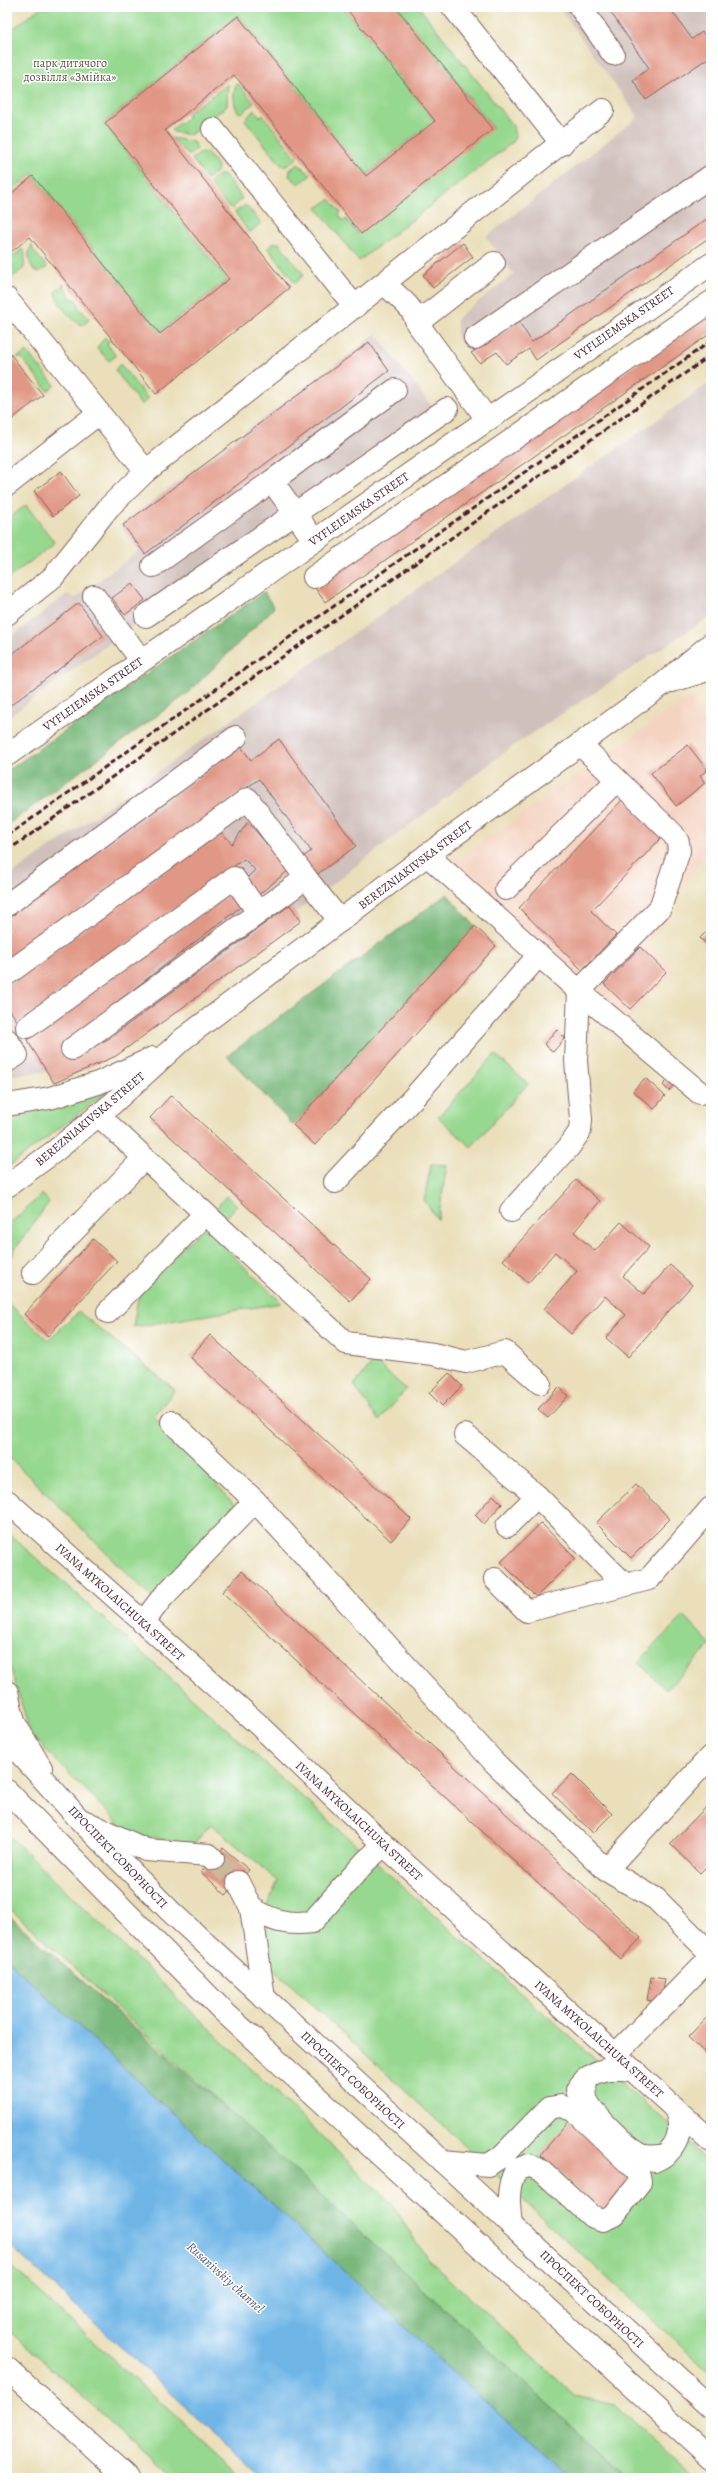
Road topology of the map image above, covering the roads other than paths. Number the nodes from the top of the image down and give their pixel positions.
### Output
1 (453, 7) edge
2 (580, 7) edge
3 (613, 54) dead end
4 (603, 110) dead end
5 (213, 129) dead end
6 (562, 144) junction
7 (711, 176) edge
8 (494, 263) dead end
9 (711, 264) edge
10 (391, 290) junction
11 (7, 299) edge
12 (711, 302) edge
13 (355, 308) junction
14 (417, 323) junction
15 (475, 338) dead end
16 (394, 390) dead end
17 (447, 409) dead end
18 (99, 413) junction
19 (487, 419) junction
20 (146, 471) junction
21 (272, 481) junction
22 (7, 485) edge
23 (295, 513) junction
24 (314, 540) junction
25 (153, 566) dead end
26 (314, 577) dead end
27 (94, 596) dead end
28 (7, 614) edge
29 (146, 616) dead end
30 (711, 644) edge
31 (141, 660) junction
32 (711, 669) edge
33 (663, 684) junction
34 (236, 737) dead end
35 (580, 744) junction
36 (7, 755) edge
37 (617, 780) junction
38 (427, 855) junction
39 (306, 878) junction
40 (506, 889) dead end
41 (7, 905) edge
42 (258, 912) junction
43 (340, 921) junction
44 (539, 955) junction
45 (7, 974) edge
46 (580, 991) junction
47 (27, 1027) dead end
48 (7, 1040) edge
49 (72, 1049) dead end
50 (170, 1050) junction
51 (7, 1061) edge
52 (707, 1092) edge
53 (7, 1106) edge
54 (98, 1115) junction
55 (144, 1158) junction
56 (335, 1182) dead end
57 (7, 1186) edge
58 (511, 1211) dead end
59 (205, 1214) junction
60 (33, 1273) dead end
61 (108, 1312) dead end
62 (540, 1383) dead end
63 (172, 1422) dead end
64 (465, 1435) dead end
65 (537, 1496) junction
66 (7, 1501) edge
67 (255, 1502) junction
68 (711, 1508) edge
69 (507, 1526) dead end
70 (495, 1579) dead end
71 (625, 1585) junction
72 (143, 1623) junction
73 (7, 1692) edge
74 (7, 1739) edge
75 (711, 1756) edge
76 (7, 1792) edge
77 (56, 1793) junction
78 (80, 1820) junction
79 (384, 1846) junction
80 (213, 1859) tunnel mouth
81 (606, 1870) junction
82 (238, 1882) tunnel mouth
83 (251, 1908) junction
84 (711, 1954) edge
85 (711, 1957) edge
86 (264, 1998) junction
87 (616, 2054) junction
88 (635, 2071) junction
89 (586, 2079) junction
90 (674, 2107) junction
91 (575, 2111) junction
92 (711, 2141) edge
93 (666, 2154) junction
94 (442, 2161) junction
95 (633, 2166) junction
96 (511, 2225) junction
97 (7, 2368) edge
98 (711, 2408) edge
99 (711, 2458) edge
100 (127, 2478) edge

1 - 6 main road
2 - 3 main road
4 - 6 main road
5 - 13 main road
6 - 10 main road
7 - 15 main road
8 - 14 main road
9 - 19 main road, VYFLEIEMSKA STREET
10 - 13 main road
10 - 14 main road
11 - 18 main road
12 - 26 main road
13 - 20 main road
14 - 19 main road
16 - 21 main road
17 - 23 main road
18 - 20 main road
18 - 22 main road
19 - 24 main road, VYFLEIEMSKA STREET
20 - 28 main road
21 - 23 main road
21 - 25 main road
23 - 24 main road
23 - 29 main road
24 - 31 main road, VYFLEIEMSKA STREET
27 - 31 main road
30 - 33 main road, BEREZNIAKIVSKA STREET
31 - 36 main road, VYFLEIEMSKA STREET
32 - 33 main road, BEREZNIAKIVSKA STREET
33 - 35 main road, BEREZNIAKIVSKA STREET
34 - 41 main road
35 - 37 main road
35 - 38 main road, BEREZNIAKIVSKA STREET
37 - 40 main road
37 - 46 main road
38 - 43 main road, BEREZNIAKIVSKA STREET
38 - 44 main road
39 - 42 main road
39 - 43 main road
39 - 45 main road
42 - 47 main road
42 - 49 main road
43 - 50 main road, BEREZNIAKIVSKA STREET
44 - 46 main road
44 - 56 main road
46 - 52 main road
46 - 58 main road
48 - 51 main road
50 - 53 main road, BEREZNIAKIVSKA STREET
50 - 54 main road, BEREZNIAKIVSKA STREET
54 - 55 main road
54 - 57 main road, BEREZNIAKIVSKA STREET
55 - 59 main road
55 - 60 main road
59 - 61 main road
59 - 62 main road
63 - 67 main road
64 - 65 main road
65 - 69 main road
65 - 71 main road
66 - 72 main road, IVANA MYKOLAICHUKA STREET
67 - 72 main road
67 - 81 main road
68 - 71 main road
70 - 71 main road
72 - 79 main road, IVANA MYKOLAICHUKA STREET
73 - 77 main road
74 - 77 main road, ПРОСПЕКТ СОБОРНОСТІ
75 - 81 main road
76 - 99 main road
77 - 78 main road, ПРОСПЕКТ СОБОРНОСТІ
78 - 80 main road
78 - 86 main road, ПРОСПЕКТ СОБОРНОСТІ
79 - 83 main road
79 - 87 main road, IVANA MYKOLAICHUKA STREET
81 - 84 main road
82 - 83 main road
83 - 86 main road
85 - 87 main road
86 - 94 main road, ПРОСПЕКТ СОБОРНОСТІ
87 - 88 main road, IVANA MYKOLAICHUKA STREET
88 - 89 main road
88 - 90 main road, IVANA MYKOLAICHUKA STREET
89 - 91 main road
89 - 93 main road
90 - 92 main road, IVANA MYKOLAICHUKA STREET
90 - 93 main road
91 - 94 main road
91 - 95 main road
93 - 95 main road
94 - 96 main road, ПРОСПЕКТ СОБОРНОСТІ
95 - 96 main road
96 - 98 main road, ПРОСПЕКТ СОБОРНОСТІ
97 - 100 main road

